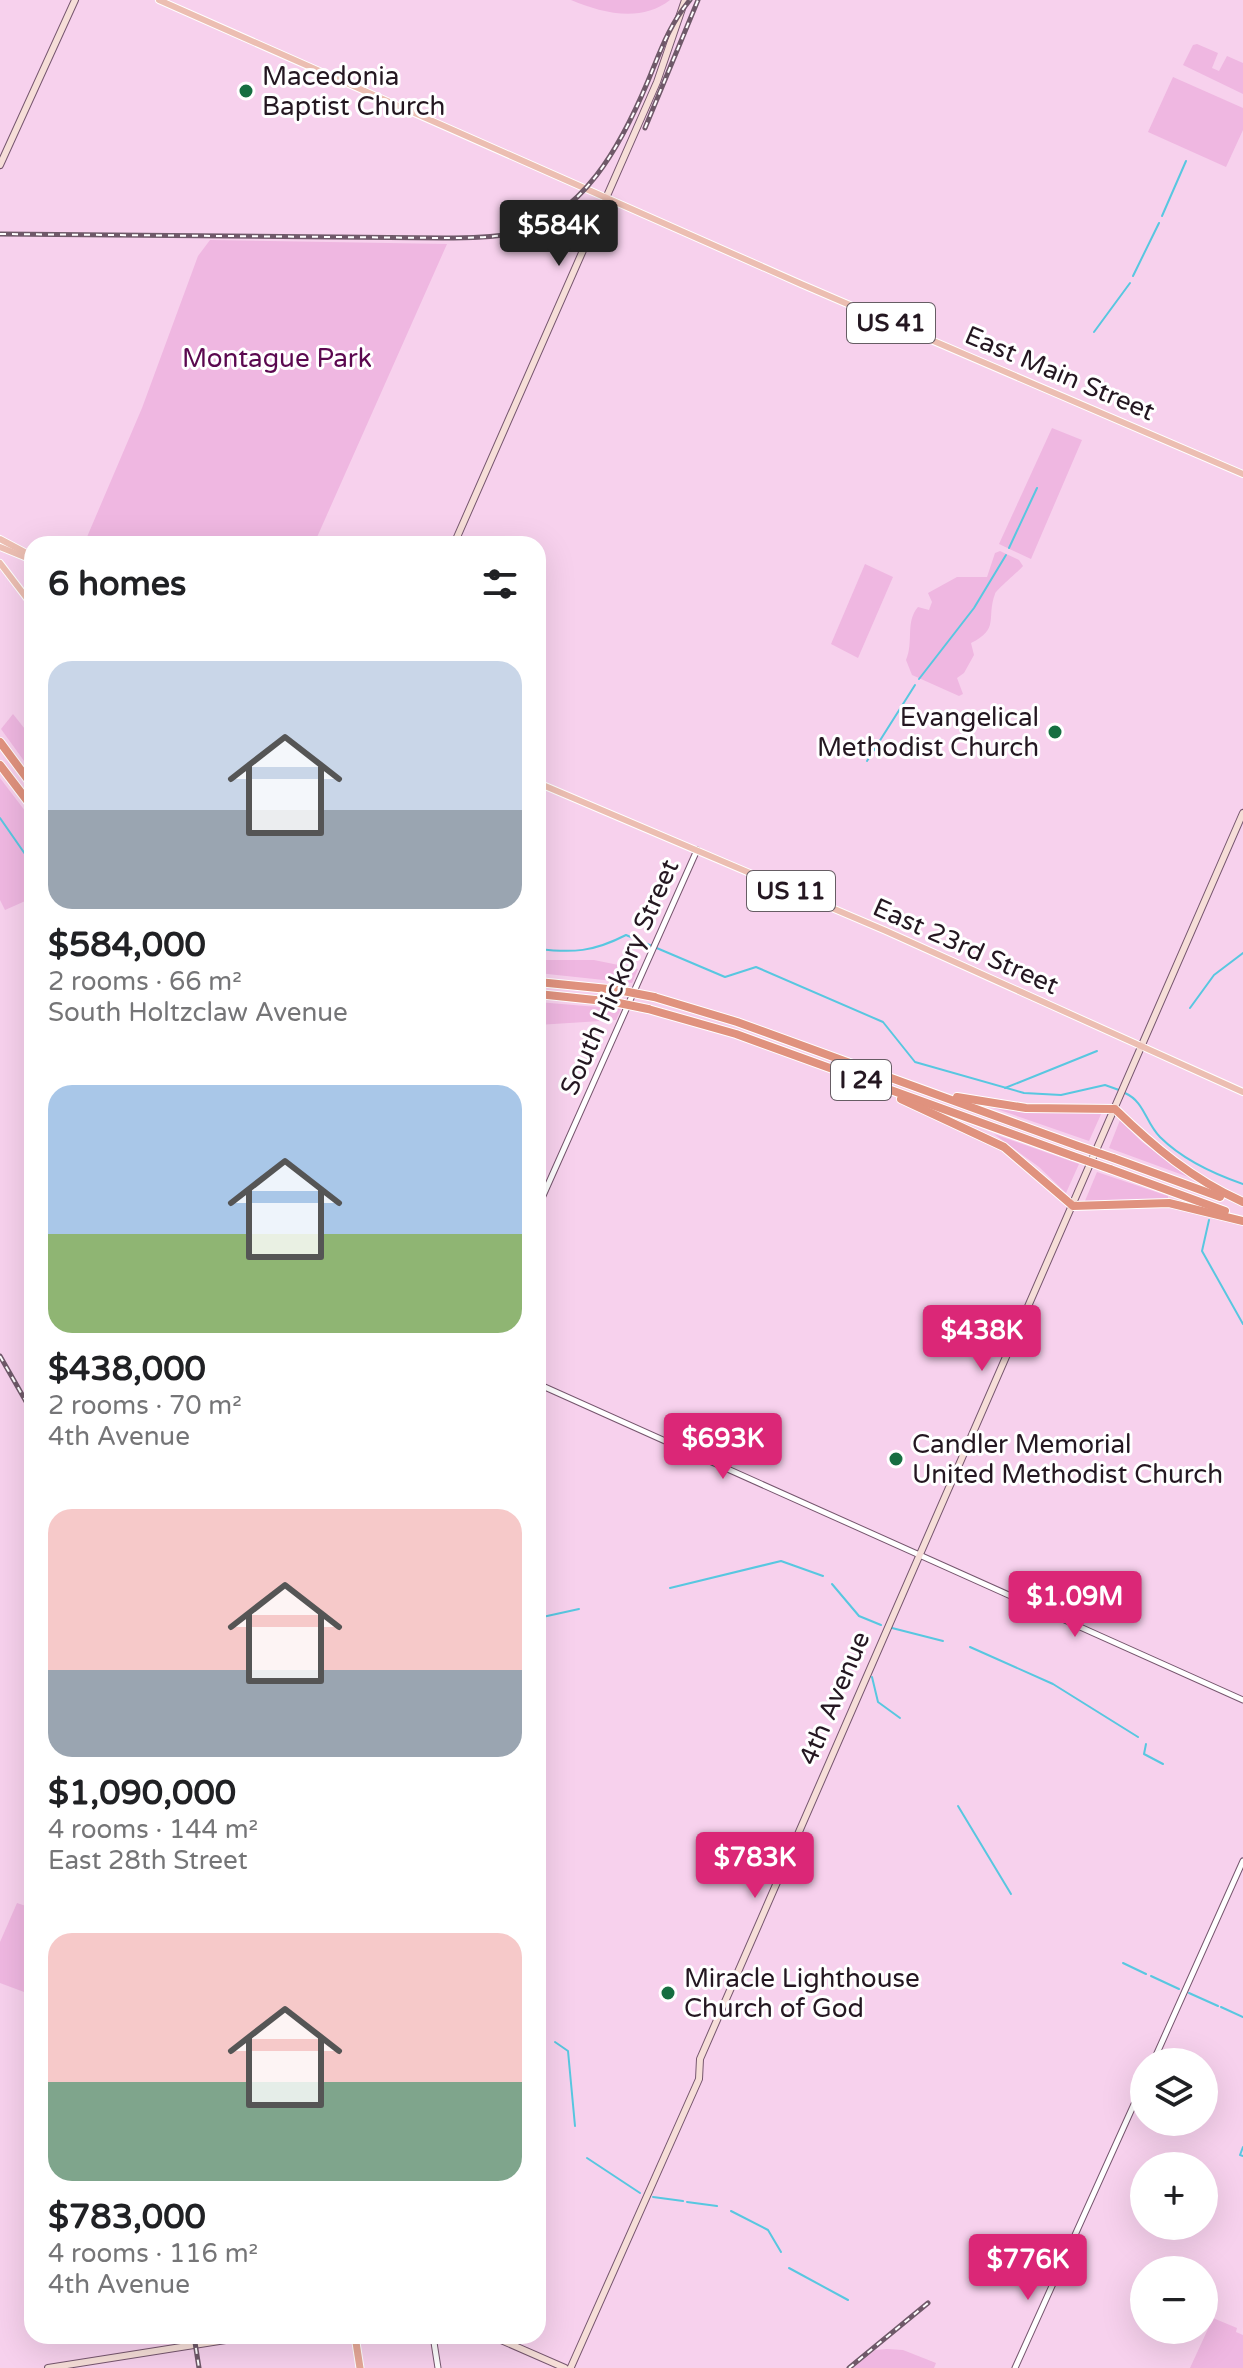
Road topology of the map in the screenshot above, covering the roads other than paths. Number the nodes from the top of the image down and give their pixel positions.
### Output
1 (75, 0) edge
2 (159, 0) edge
3 (685, 0) edge
4 (0, 165) edge
5 (606, 197) junction
6 (1243, 474) edge
7 (458, 536) edge
8 (0, 539) edge
9 (0, 547) edge
10 (14, 552) junction
11 (24, 553) edge
12 (24, 555) edge
13 (0, 563) edge
14 (7, 572) junction
15 (24, 594) edge
16 (0, 742) edge
17 (0, 765) edge
18 (24, 774) edge
19 (546, 786) edge
20 (24, 796) edge
21 (1243, 813) edge
22 (697, 850) junction
23 (546, 983) edge
24 (546, 995) edge
25 (1142, 1047) junction
26 (872, 1084) junction
27 (928, 1091) junction
28 (1243, 1092) edge
29 (1115, 1109) junction
30 (546, 1189) edge
31 (1243, 1204) edge
32 (1073, 1206) junction
33 (1243, 1219) edge
34 (546, 1388) edge
35 (919, 1552) junction
36 (1243, 1700) edge
37 (1243, 1861) edge
38 (1159, 2048) edge
39 (1130, 2113) edge
40 (200, 2344) edge
41 (356, 2344) edge
42 (434, 2344) edge
43 (511, 2344) edge
44 (48, 2368) edge
45 (360, 2368) edge
46 (438, 2368) edge
47 (569, 2368) edge
48 (1015, 2368) edge

1 - 4 main road
2 - 5 main road, East Main Street / US 41
3 - 5 main road
5 - 6 main road, East Main Street / US 41
5 - 7 main road
8 - 11 main road
9 - 10 main road
10 - 12 main road
10 - 14 main road
13 - 14 main road
14 - 15 main road
16 - 18 highway
17 - 20 highway
19 - 22 main road, East 23rd Street / US 11
21 - 25 main road, 4th Avenue
22 - 25 main road, East 23rd Street / US 11
22 - 30 street, South Hickory Street
23 - 27 highway, I 24, bridge
24 - 26 highway, I 24, bridge
25 - 28 main road, East 23rd Street / US 11
25 - 29 main road, 4th Avenue
26 - 32 highway
26 - 33 highway, I 24, bridge
27 - 29 highway
27 - 31 highway, I 24, bridge
29 - 31 highway
29 - 32 main road, 4th Avenue
32 - 33 highway
32 - 35 main road, 4th Avenue
34 - 35 street
35 - 36 street
35 - 47 main road, 4th Avenue
37 - 38 street
39 - 48 street
40 - 44 main road
41 - 45 highway
42 - 46 street
43 - 47 main road

